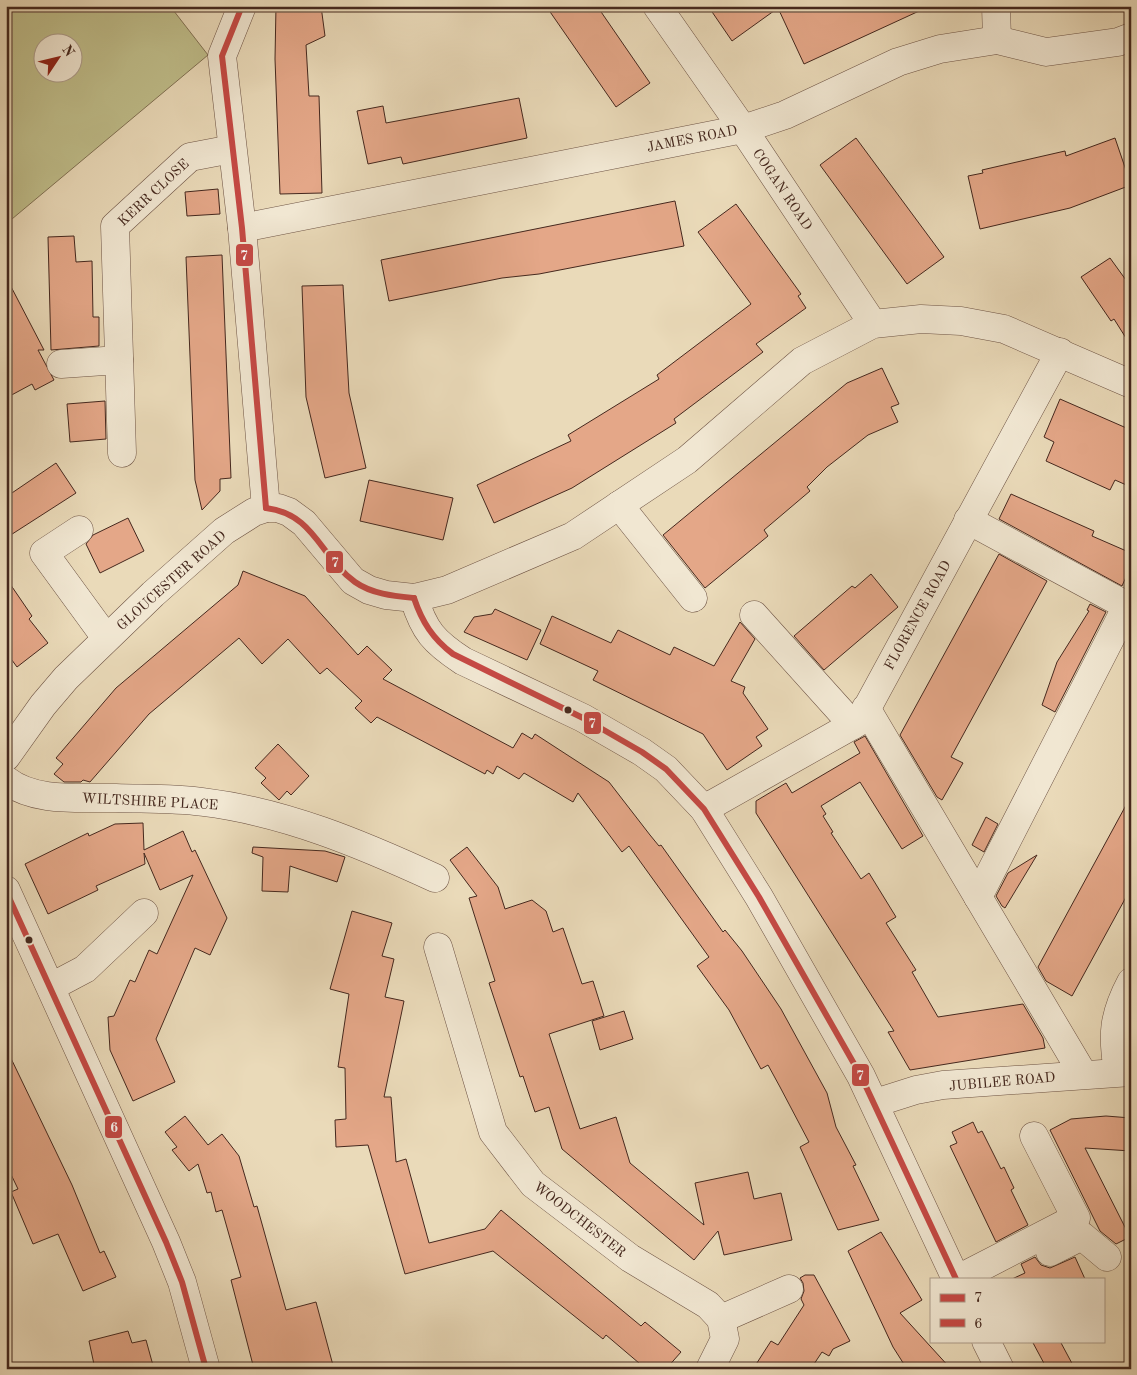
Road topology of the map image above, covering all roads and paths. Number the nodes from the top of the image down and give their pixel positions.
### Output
1 (242, 6) edge
2 (657, 6) edge
3 (996, 6) edge
4 (1131, 37) edge
5 (997, 40) junction
6 (742, 128) junction
7 (232, 148) junction
8 (242, 228) junction
9 (873, 324) junction
10 (1060, 352) junction
11 (119, 360) junction
12 (61, 364) dead end
13 (1131, 384) edge
14 (122, 453) dead end
15 (619, 505) junction
16 (266, 508) junction
17 (968, 520) junction
18 (79, 530) dead end
19 (414, 598) junction
20 (693, 598) dead end
21 (1129, 607) edge
22 (754, 615) dead end
23 (106, 638) junction
24 (860, 716) junction
25 (6, 756) edge
26 (6, 780) edge
27 (704, 809) junction
28 (435, 878) dead end
29 (6, 890) edge
30 (978, 897) junction
31 (144, 913) dead end
32 (438, 947) dead end
33 (1131, 982) edge
34 (51, 987) junction
35 (1124, 1072) edge
36 (1083, 1074) junction
37 (874, 1103) junction
38 (1034, 1136) dead end
39 (1107, 1257) dead end
40 (957, 1278) edge
41 (959, 1278) edge
42 (997, 1278) edge
43 (789, 1289) dead end
44 (721, 1319) junction
45 (986, 1342) edge
46 (206, 1369) edge
47 (710, 1369) edge
48 (1000, 1369) edge

1 - 7 street
2 - 6 street, COGAN ROAD
3 - 5 street
4 - 5 street, JAMES ROAD
5 - 6 street, JAMES ROAD
6 - 8 street, JAMES ROAD
6 - 9 street, COGAN ROAD
7 - 8 street
7 - 11 street, KERR CLOSE
8 - 16 street
9 - 10 street
9 - 15 street
10 - 13 street
10 - 17 street, FLORENCE ROAD
11 - 12 street
11 - 14 street, KERR CLOSE
15 - 19 street
15 - 20 street
16 - 19 street
16 - 23 street, GLOUCESTER ROAD
17 - 21 street
17 - 24 street, FLORENCE ROAD
18 - 23 street
19 - 27 street
21 - 30 street
22 - 24 street
23 - 25 street, GLOUCESTER ROAD
24 - 27 street
24 - 30 street
26 - 28 street, WILTSHIRE PLACE
27 - 37 street
29 - 34 street
30 - 36 street
31 - 34 street
32 - 44 street, WOODCHESTER
33 - 35 street
34 - 46 street
35 - 36 street, JUBILEE ROAD
36 - 37 street, JUBILEE ROAD
37 - 40 street
38 - 41 street
39 - 42 street
43 - 44 street
44 - 47 street
45 - 48 street

